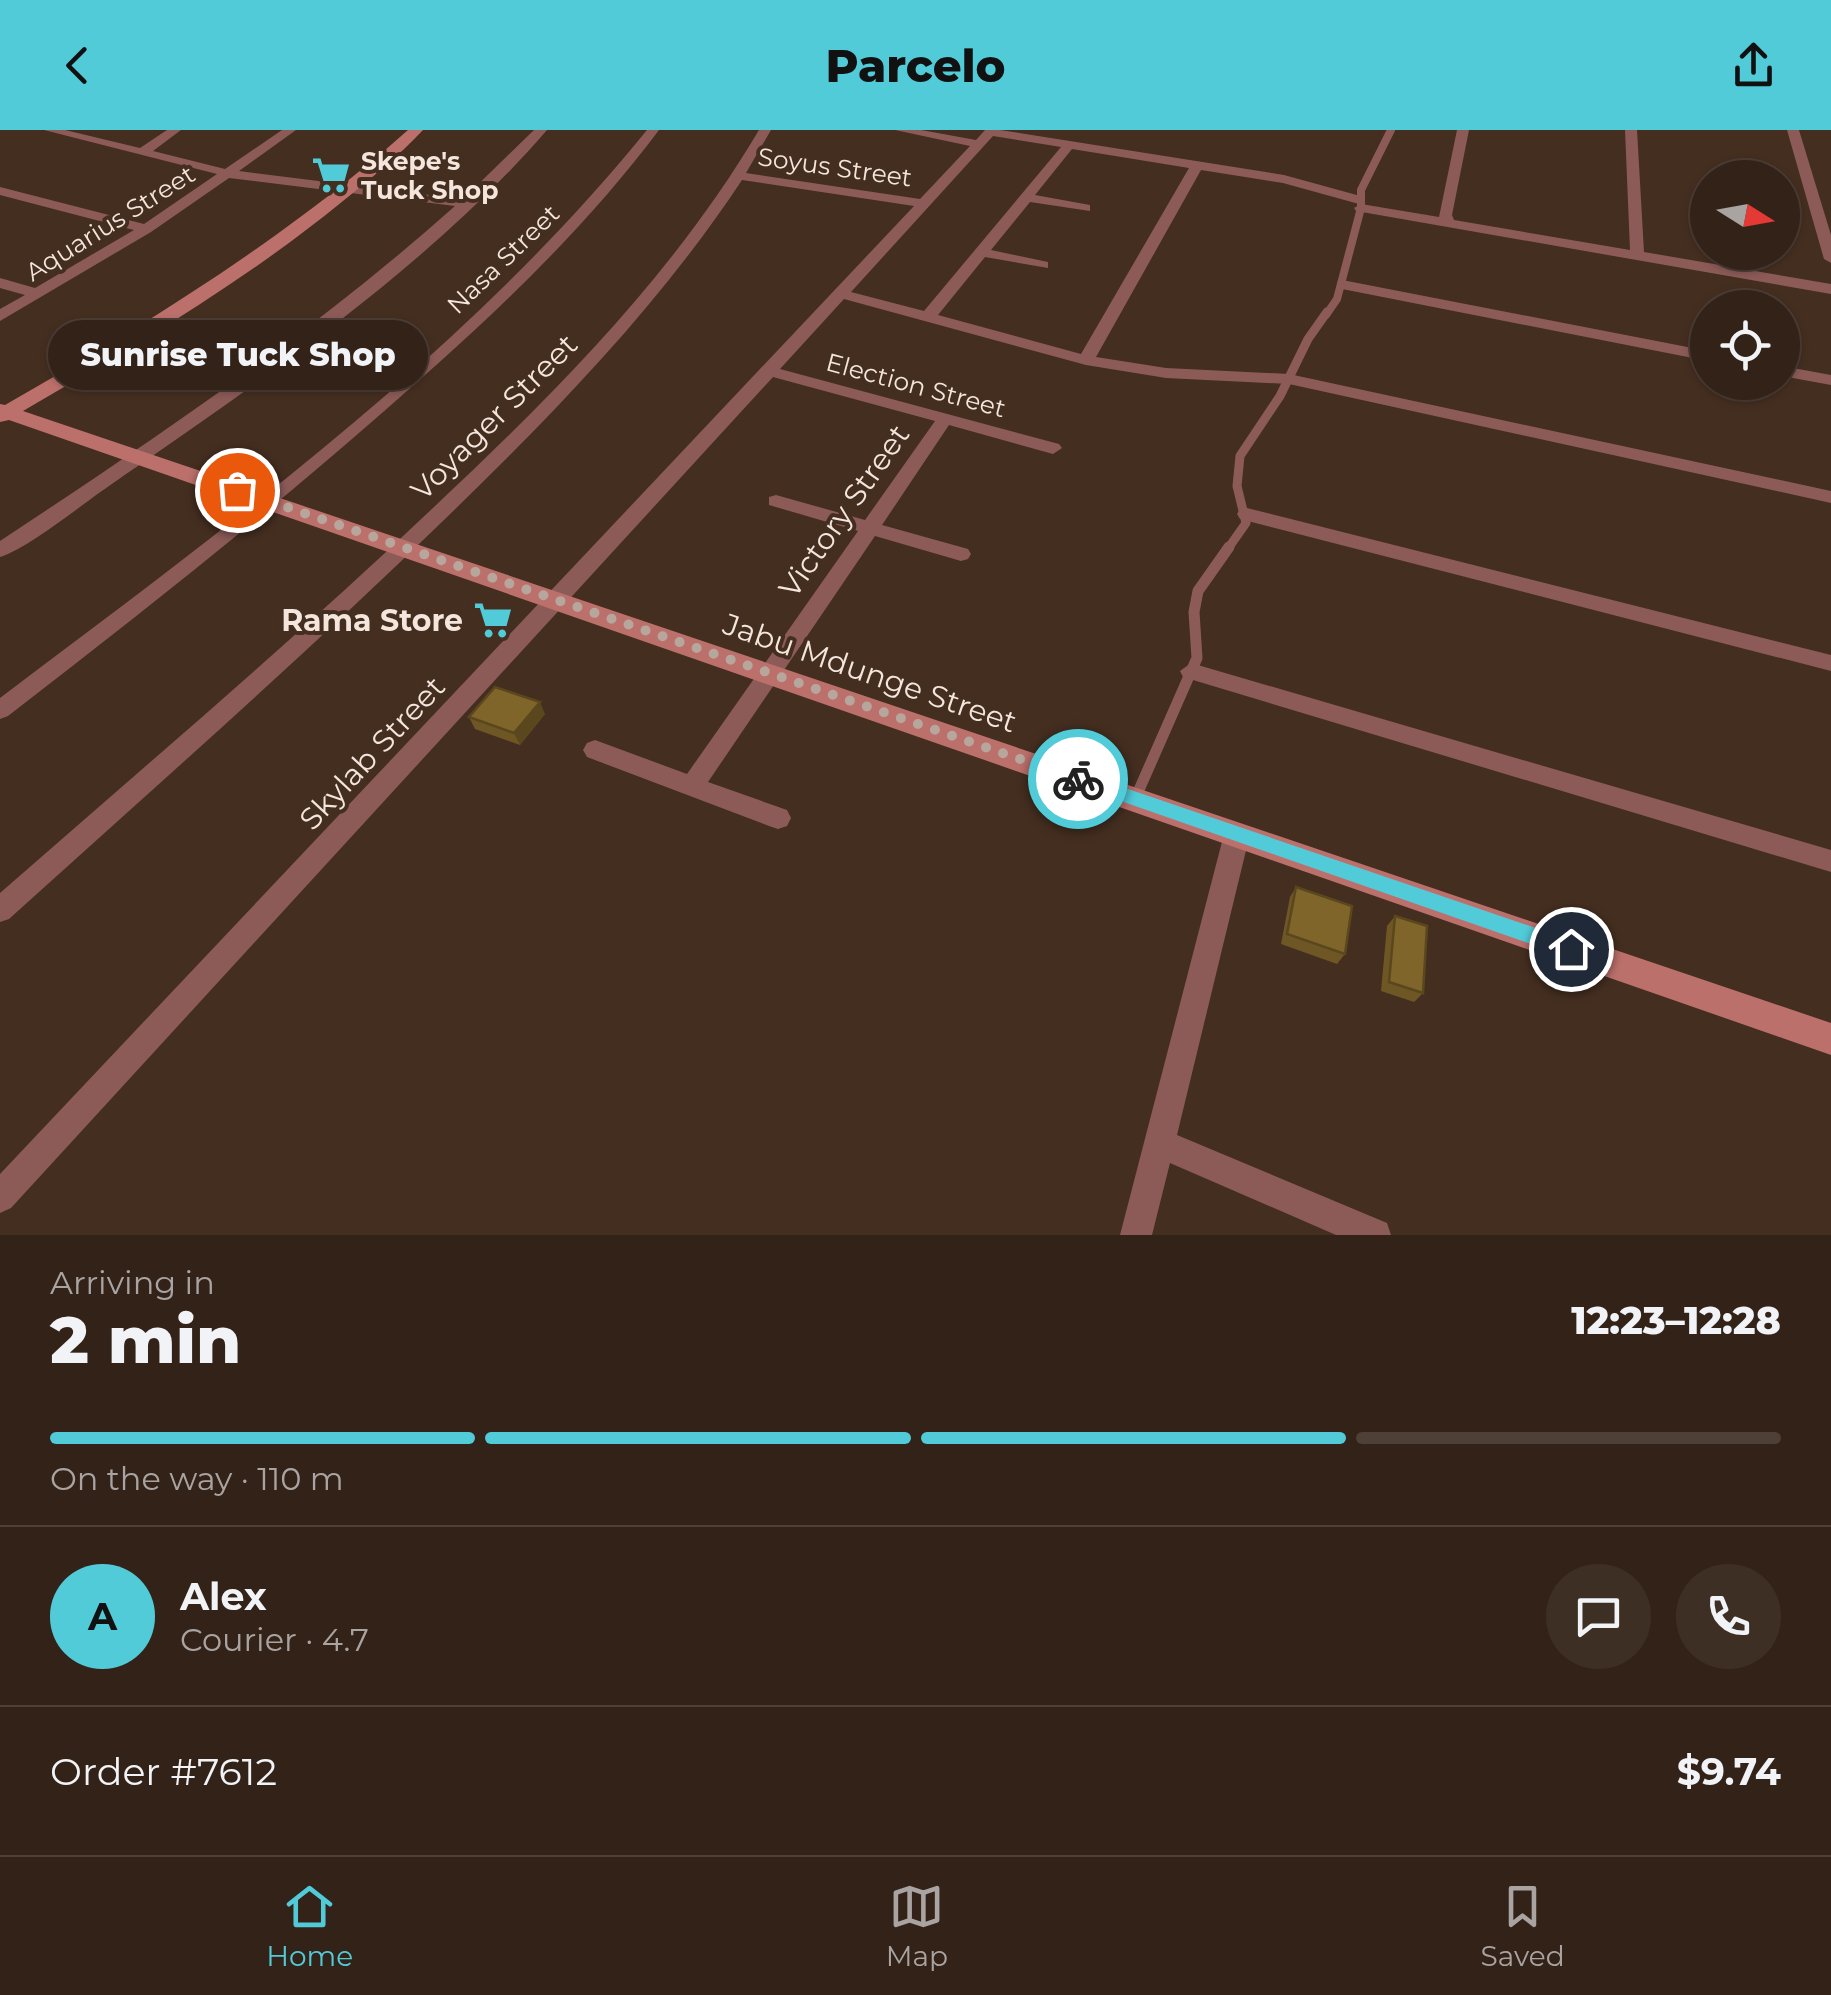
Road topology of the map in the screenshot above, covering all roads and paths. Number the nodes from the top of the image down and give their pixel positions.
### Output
1 (50, 130) edge
2 (175, 130) edge
3 (290, 130) edge
4 (416, 130) edge
5 (541, 130) edge
6 (653, 130) edge
7 (766, 130) edge
8 (901, 130) edge
9 (1391, 130) edge
10 (1463, 130) edge
11 (1631, 130) edge
12 (1794, 130) edge
13 (987, 135) edge
14 (1069, 145) junction
15 (143, 152) junction
16 (1197, 166) junction
17 (231, 174) junction
18 (740, 176) junction
19 (346, 190) junction
20 (0, 191) edge
21 (1026, 197) junction
22 (922, 203) junction
23 (468, 204) junction
24 (1360, 204) junction
25 (1085, 208) dead end
26 (1448, 222) junction
27 (146, 229) junction
28 (980, 252) junction
29 (1637, 255) junction
30 (1831, 259) edge
31 (1043, 265) dead end
32 (0, 283) edge
33 (1342, 284) junction
34 (1831, 289) edge
35 (38, 294) junction
36 (838, 294) junction
37 (0, 316) edge
38 (928, 317) junction
39 (1690, 352) edge
40 (1086, 360) junction
41 (766, 370) junction
42 (1800, 374) edge
43 (1289, 379) junction
44 (1831, 380) edge
45 (3, 413) edge
46 (945, 419) junction
47 (1053, 448) dead end
48 (139, 457) junction
49 (1831, 498) edge
50 (268, 500) junction
51 (776, 500) dead end
52 (1247, 514) junction
53 (868, 528) junction
54 (405, 548) junction
55 (0, 550) edge
56 (960, 554) dead end
57 (554, 598) junction
58 (1831, 663) edge
59 (768, 672) junction
60 (1191, 672) junction
61 (0, 710) edge
62 (595, 750) dead end
63 (692, 786) junction
64 (1136, 799) junction
65 (778, 818) dead end
66 (1237, 834) junction
67 (1831, 861) edge
68 (0, 910) edge
69 (1831, 1039) edge
70 (1160, 1143) junction
71 (0, 1197) edge
72 (1136, 1235) edge
73 (1375, 1235) edge

1 - 15 street
2 - 15 street
3 - 17 street, Aquarius Street
4 - 19 street
5 - 23 street
6 - 50 street, Nasa Street
7 - 18 street, Voyager Street
8 - 13 street
9 - 24 lane
10 - 26 street
11 - 29 street
12 - 30 street
13 - 14 street
13 - 22 street, Skylab Street
14 - 16 street
14 - 21 street
15 - 17 street
16 - 24 street
16 - 40 street
17 - 19 street
17 - 27 street, Aquarius Street
18 - 22 street, Soyus Street
18 - 54 street, Voyager Street
19 - 23 street
19 - 45 street
20 - 27 street
21 - 25 street
21 - 28 street
22 - 36 street, Skylab Street
23 - 48 street
24 - 26 street
24 - 33 lane
26 - 29 street
27 - 35 street, Aquarius Street
28 - 31 street
28 - 38 street
29 - 34 street
32 - 35 street
33 - 39 street
33 - 43 lane
35 - 37 street, Aquarius Street
36 - 38 street
36 - 41 street, Skylab Street
38 - 40 street
40 - 43 street
41 - 46 street, Election Street
41 - 57 street, Skylab Street
42 - 44 street
43 - 49 street
43 - 52 lane
45 - 48 street, Jabu Mdunge Street
46 - 47 street, Election Street
46 - 53 street, Victory Street
48 - 50 street, Jabu Mdunge Street
48 - 55 street
50 - 54 street, Jabu Mdunge Street
50 - 61 street, Nasa Street
51 - 53 street
52 - 58 street
52 - 60 lane
53 - 56 street
53 - 59 street, Victory Street
54 - 57 street, Jabu Mdunge Street
54 - 68 street, Voyager Street
57 - 59 street, Jabu Mdunge Street
57 - 71 street, Skylab Street
59 - 63 street, Victory Street
59 - 64 street, Jabu Mdunge Street
60 - 64 lane
60 - 67 street
62 - 63 street
63 - 65 street
64 - 66 street, Jabu Mdunge Street
66 - 69 street, Jabu Mdunge Street
66 - 70 street
70 - 72 street
70 - 73 street

